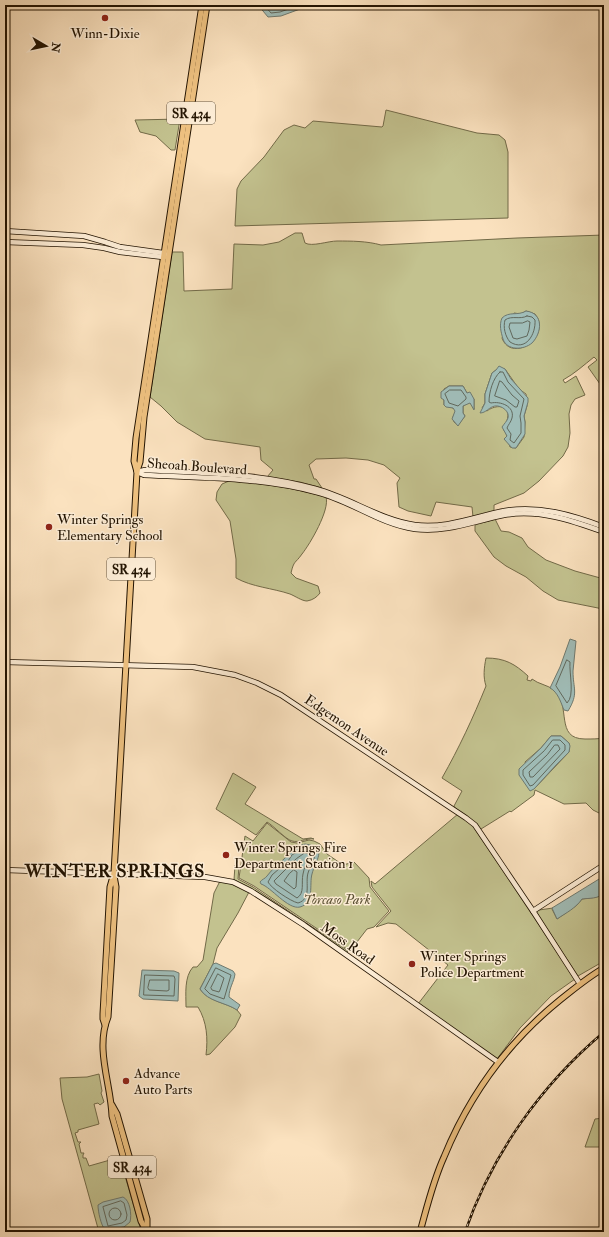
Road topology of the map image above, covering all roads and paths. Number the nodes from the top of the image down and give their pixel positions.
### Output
1 (202, 5) edge
2 (207, 5) edge
3 (179, 153) junction
4 (178, 162) junction
5 (183, 166) junction
6 (182, 174) junction
7 (5, 231) edge
8 (5, 242) edge
9 (163, 255) junction
10 (169, 256) junction
11 (152, 328) junction
12 (156, 342) junction
13 (136, 472) junction
14 (604, 527) edge
15 (604, 532) edge
16 (5, 662) edge
17 (126, 665) junction
18 (604, 865) edge
19 (5, 870) edge
20 (114, 873) junction
21 (533, 911) junction
22 (604, 968) edge
23 (580, 984) junction
24 (104, 995) junction
25 (109, 1001) junction
26 (105, 1024) junction
27 (498, 1062) junction
28 (147, 1231) edge
29 (420, 1232) edge

1 - 3 main road, SR 434
2 - 5 main road, SR 434
3 - 4 main road, SR 434
3 - 5 main road
4 - 6 main road
4 - 9 main road, SR 434
5 - 6 main road, SR 434
6 - 10 main road, SR 434
7 - 9 street
8 - 9 street
9 - 10 street
9 - 11 main road, SR 434
10 - 12 main road, SR 434
11 - 12 main road
11 - 13 main road, SR 434
12 - 13 main road, SR 434
13 - 14 street, Sheoah Boulevard
13 - 15 street, Sheoah Boulevard
13 - 17 main road, SR 434
16 - 17 street, Edgemon Avenue
17 - 20 main road, SR 434
17 - 21 street, Edgemon Avenue
18 - 21 street
19 - 20 street, Moss Road
20 - 24 main road, SR 434
20 - 25 main road, SR 434
20 - 27 street, Moss Road
21 - 23 street, Edgemon Avenue
22 - 23 main road
23 - 27 main road
24 - 25 main road
24 - 26 main road, SR 434
25 - 26 main road, SR 434
26 - 28 main road, SR 434
27 - 29 main road

